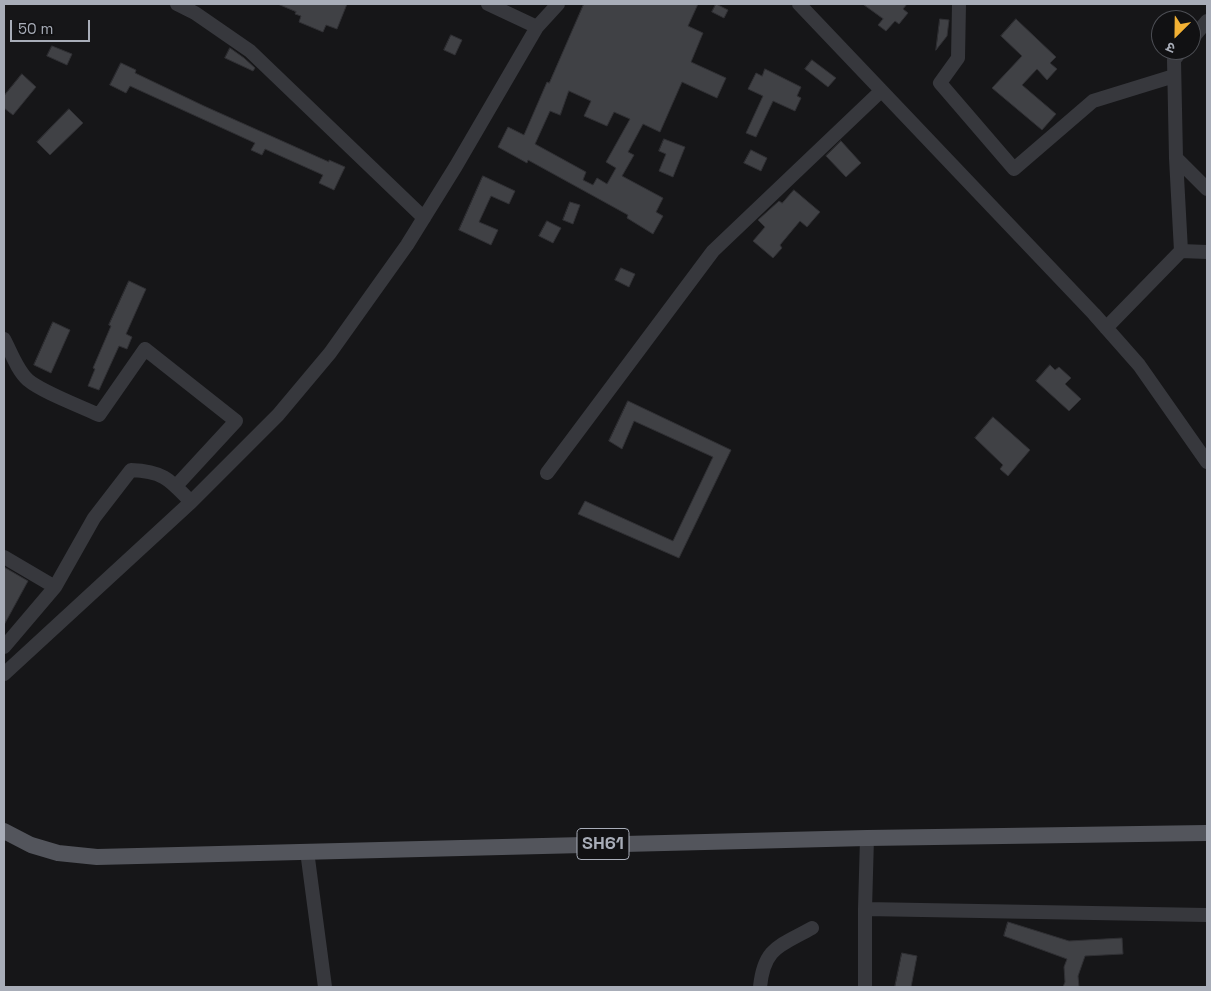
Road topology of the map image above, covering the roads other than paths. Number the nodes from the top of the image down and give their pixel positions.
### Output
1 (177, 4) edge
2 (488, 4) edge
3 (558, 4) edge
4 (798, 4) edge
5 (959, 4) edge
6 (537, 27) junction
7 (1174, 60) edge
8 (1174, 76) junction
9 (881, 91) junction
10 (1176, 158) junction
11 (1207, 189) edge
12 (424, 218) junction
13 (1181, 251) junction
14 (1207, 252) edge
15 (1106, 328) junction
16 (4, 339) edge
17 (1207, 462) edge
18 (547, 473) dead end
19 (176, 486) junction
20 (191, 502) junction
21 (4, 557) edge
22 (55, 587) junction
23 (4, 647) edge
24 (4, 674) edge
25 (4, 832) edge
26 (1207, 833) edge
27 (867, 838) junction
28 (307, 851) junction
29 (865, 909) junction
30 (1207, 915) edge
31 (812, 928) dead end
32 (325, 987) edge
33 (760, 987) edge
34 (865, 987) edge

1 - 12 street
2 - 6 street
3 - 6 street
4 - 9 street
5 - 8 street
6 - 12 street
7 - 8 street
8 - 10 street
9 - 15 street
9 - 18 street
10 - 11 street
10 - 13 street
12 - 20 street
13 - 14 street
13 - 15 street
15 - 17 street
16 - 19 street
19 - 20 street
19 - 22 street
20 - 24 street
21 - 22 street
22 - 23 street
25 - 28 main road, SH61
26 - 27 main road, SH61
27 - 28 main road, SH61
27 - 29 street
28 - 32 street
29 - 30 street
29 - 34 street
31 - 33 street

